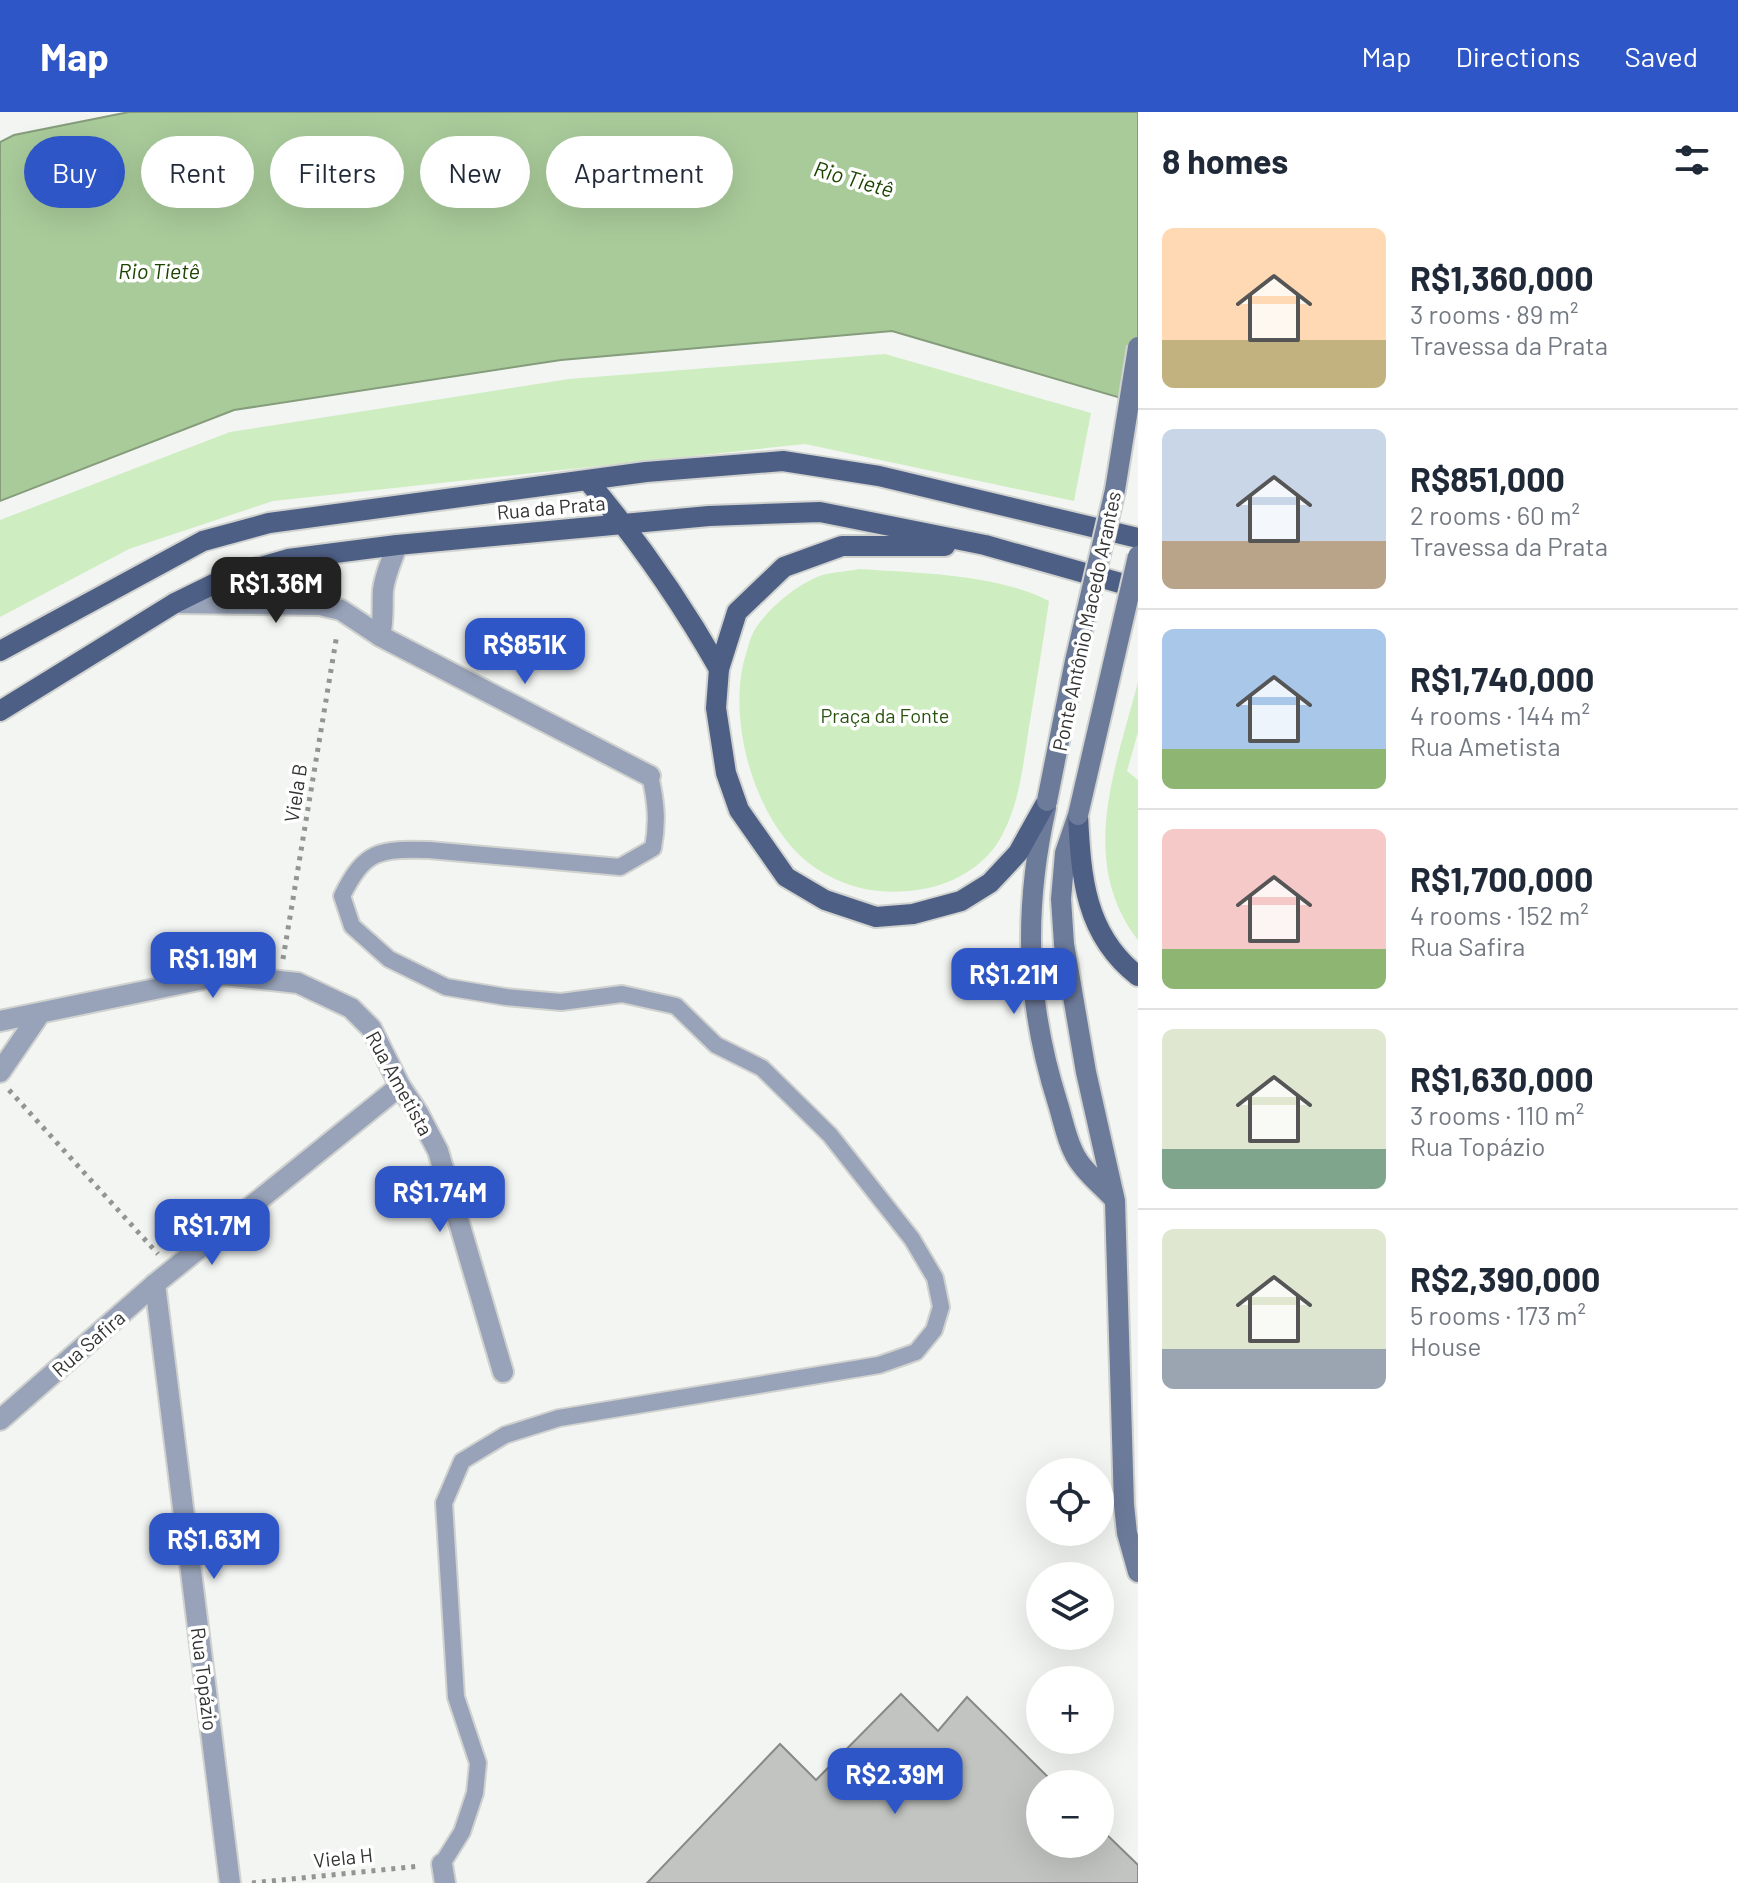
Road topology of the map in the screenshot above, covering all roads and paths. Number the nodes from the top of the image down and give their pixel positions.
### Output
1 (1138, 347) edge
2 (588, 481) junction
3 (625, 524) junction
4 (1138, 538) edge
5 (397, 545) junction
6 (985, 545) junction
7 (1138, 556) edge
8 (1138, 588) edge
9 (175, 603) junction
10 (341, 610) junction
11 (380, 636) junction
12 (3, 650) edge
13 (719, 669) junction
14 (0, 711) edge
15 (650, 776) joint
16 (1047, 801) junction
17 (1078, 815) junction
18 (1138, 976) edge
19 (280, 980) junction
20 (39, 1015) junction
21 (0, 1021) edge
22 (0, 1072) edge
23 (0, 1079) edge
24 (400, 1086) junction
25 (1115, 1201) junction
26 (173, 1270) junction
27 (155, 1284) junction
28 (503, 1372) dead end
29 (0, 1420) edge
30 (1138, 1572) edge
31 (444, 1873) edge
32 (230, 1883) edge
33 (248, 1883) edge

1 - 16 main road, Ponte Antônio Macedo Arantes, bridge
2 - 3 main road
2 - 4 main road, Rua da Prata
2 - 12 main road, Rua da Prata
3 - 5 main road, Rua da Prata
3 - 6 main road, Rua da Prata
3 - 13 main road
5 - 9 main road, Rua da Prata
5 - 11 street
6 - 8 main road, Rua da Prata
6 - 13 main road
7 - 17 main road, Ponte Antônio Macedo Arantes, bridge
9 - 10 street
9 - 14 main road, Rua da Prata
10 - 11 street
10 - 19 path, Viela B
11 - 15 street
13 - 16 main road
15 - 31 lane
16 - 25 main road, Ponte Antônio Macedo Arantes
17 - 18 main road
17 - 25 main road, Ponte Antônio Macedo Arantes
19 - 20 street, Rua Ametista
19 - 24 street, Rua Ametista
20 - 21 street, Rua Ametista
20 - 22 street
23 - 26 path
24 - 26 street, Rua Safira
24 - 28 street, Rua Ametista
25 - 30 main road, Ponte Antônio Macedo Arantes
26 - 27 street, Rua Safira
27 - 29 street, Rua Safira
27 - 32 street, Rua Topázio
31 - 33 path, Viela H

